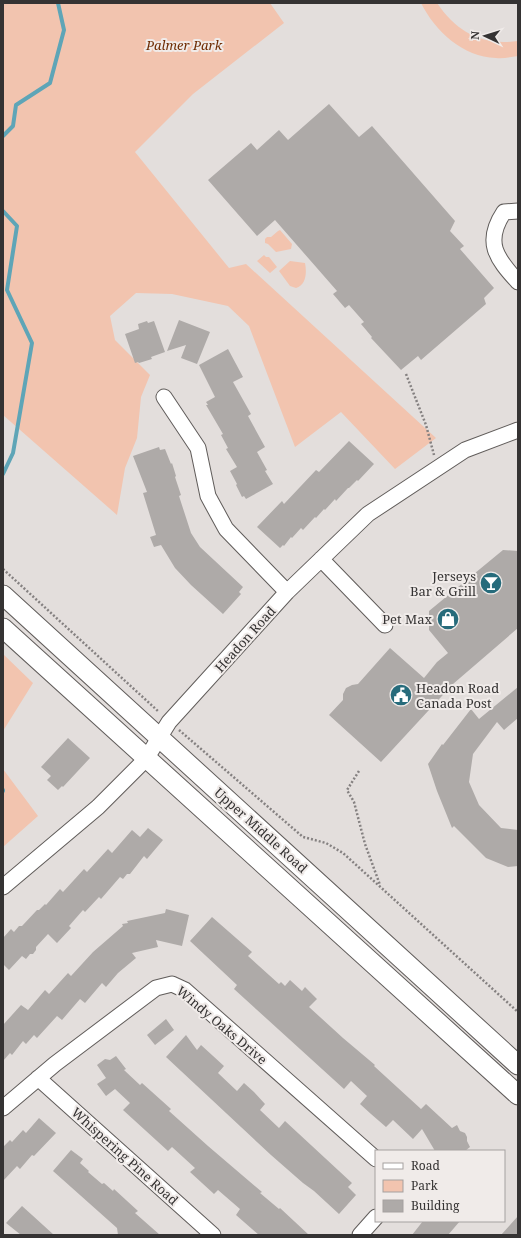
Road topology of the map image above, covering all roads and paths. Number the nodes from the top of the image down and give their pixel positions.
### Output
1 (518, 211) edge
2 (518, 282) edge
3 (406, 374) dead end
4 (164, 397) dead end
5 (518, 430) edge
6 (438, 469) junction
7 (321, 559) junction
8 (3, 569) edge
9 (287, 592) junction
10 (3, 595) edge
11 (384, 625) dead end
12 (3, 628) edge
13 (164, 729) junction
14 (146, 759) junction
15 (359, 771) dead end
16 (3, 887) edge
17 (380, 887) junction
18 (518, 1012) edge
19 (518, 1065) edge
20 (38, 1078) junction
21 (518, 1096) edge
22 (3, 1108) edge
23 (375, 1158) edge
24 (375, 1218) edge
25 (213, 1235) edge
26 (360, 1235) edge

1 - 2 street
3 - 6 path
4 - 9 street
5 - 6 street, Headon Road
6 - 7 street, Headon Road
7 - 9 street, Headon Road
7 - 11 street
8 - 13 path
9 - 13 street, Headon Road
10 - 13 main road, Upper Middle Road
12 - 14 main road, Upper Middle Road
13 - 14 street, Headon Road
13 - 17 path
13 - 19 main road, Upper Middle Road
14 - 16 street, Headon Road
14 - 21 main road, Upper Middle Road
15 - 17 path
17 - 18 path
20 - 22 street, Windy Oaks Drive
20 - 23 street, Windy Oaks Drive
20 - 25 street, Whispering Pine Road
24 - 26 street

